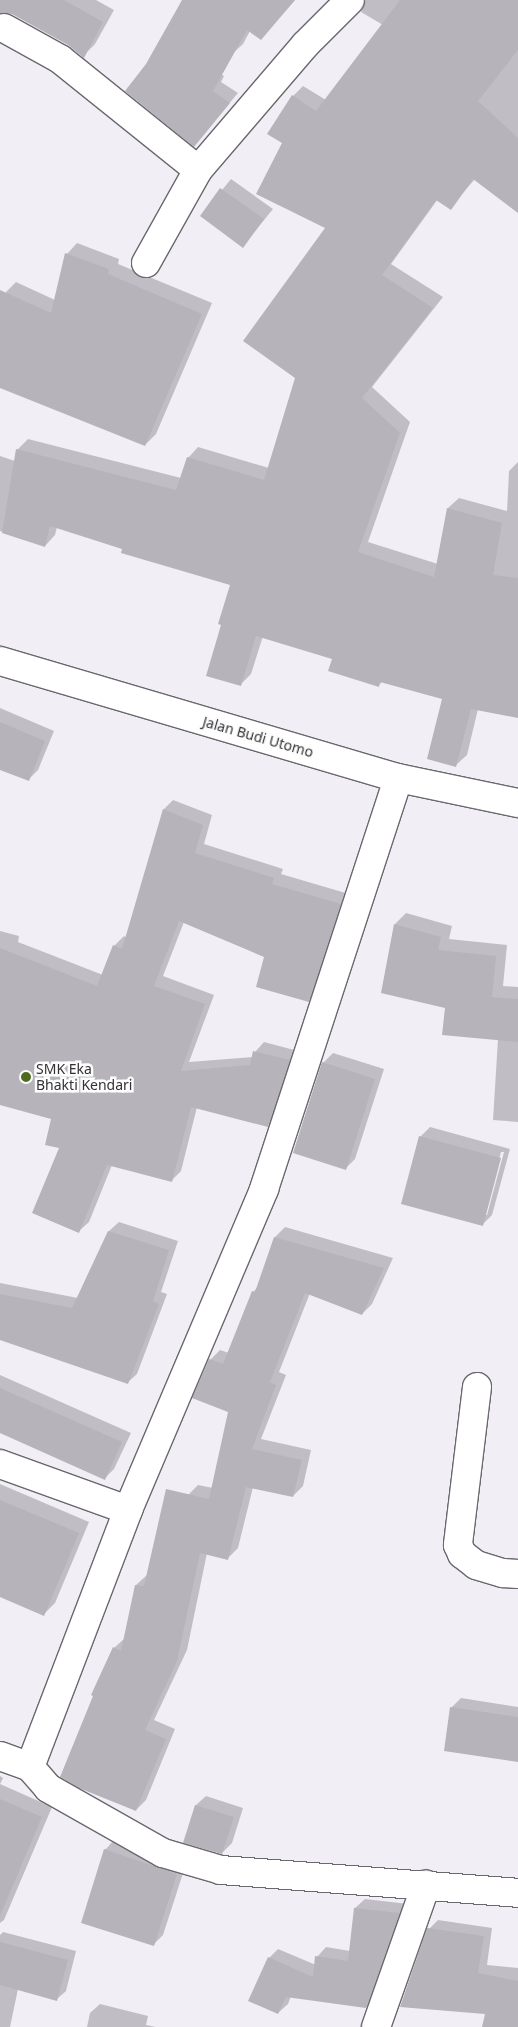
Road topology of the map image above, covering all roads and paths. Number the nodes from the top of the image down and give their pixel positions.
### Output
1 (350, 0) edge
2 (4, 28) dead end
3 (198, 170) junction
4 (146, 263) dead end
5 (0, 661) edge
6 (398, 778) junction
7 (518, 803) edge
8 (477, 1387) dead end
9 (0, 1464) edge
10 (128, 1510) junction
11 (518, 1574) edge
12 (0, 1756) edge
13 (30, 1767) junction
14 (426, 1885) junction
15 (518, 1893) edge
16 (376, 2027) edge

1 - 3 street
2 - 3 street
3 - 4 street
5 - 6 street, Jalan Budi Utomo
6 - 7 street, Jalan Budi Utomo
6 - 10 street
8 - 11 street
9 - 10 street
10 - 13 street
12 - 13 street
13 - 14 street
14 - 15 street
14 - 16 street

